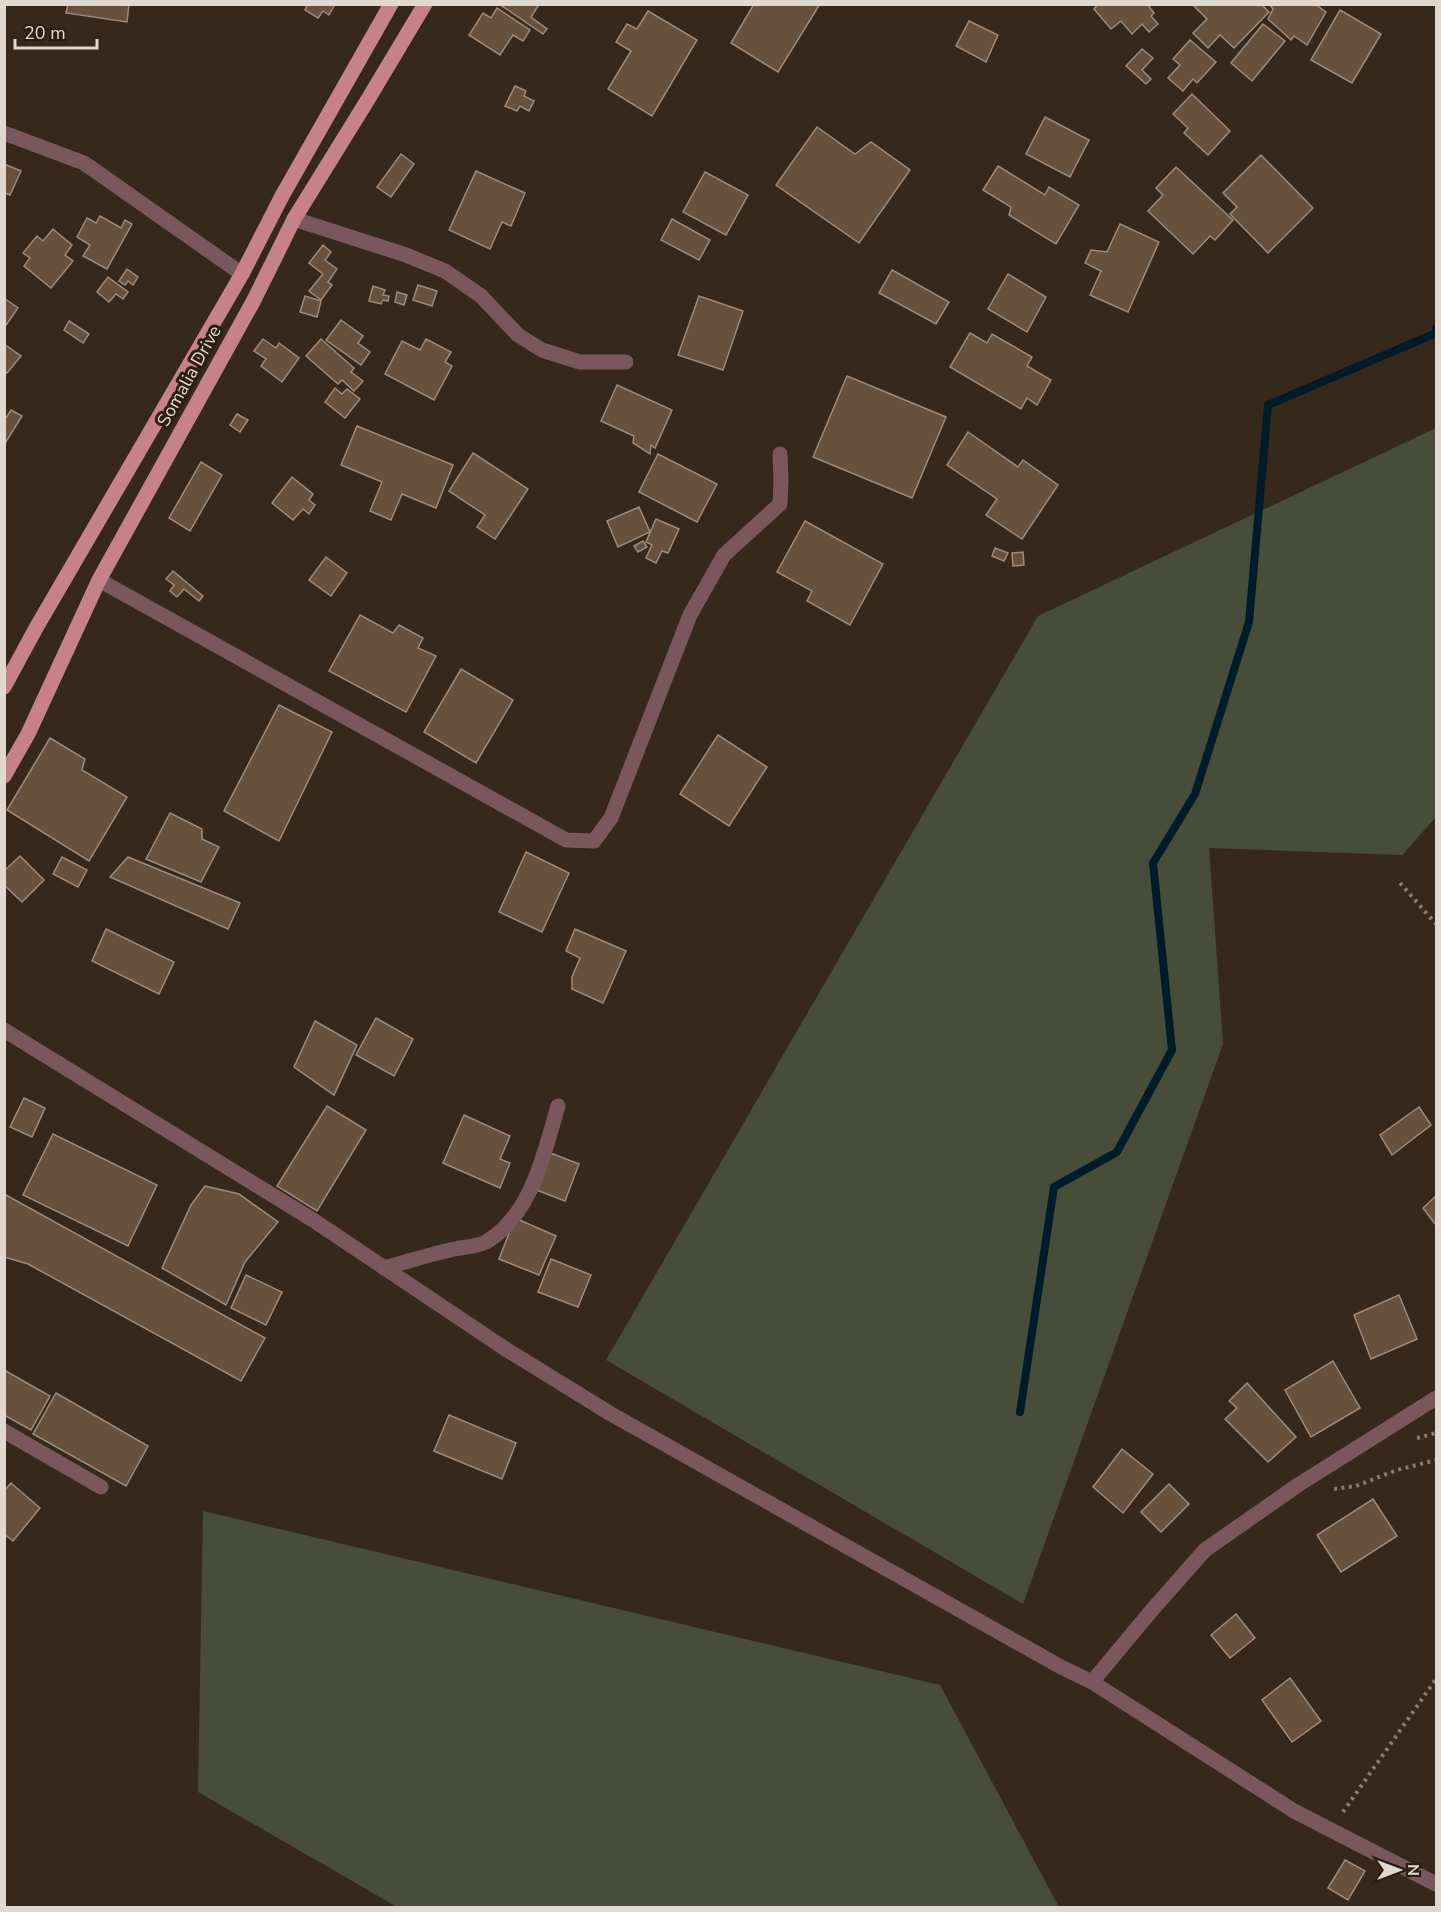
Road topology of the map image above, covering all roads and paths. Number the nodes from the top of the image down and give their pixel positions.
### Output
1 (391, 4) edge
2 (424, 4) edge
3 (4, 134) edge
4 (294, 219) junction
5 (242, 274) junction
6 (626, 362) dead end
7 (780, 454) dead end
8 (99, 580) junction
9 (4, 687) edge
10 (4, 776) edge
11 (1400, 883) dead end
12 (1437, 924) edge
13 (4, 1030) edge
14 (558, 1106) dead end
15 (384, 1268) junction
16 (1437, 1398) edge
17 (4, 1431) edge
18 (1437, 1460) edge
19 (101, 1487) dead end
20 (1329, 1491) dead end
21 (1437, 1679) edge
22 (1092, 1682) junction
23 (1331, 1830) junction
24 (1437, 1884) edge

1 - 5 main road, Somalia Drive
2 - 4 main road, Somalia Drive
3 - 5 street
4 - 6 street
4 - 8 main road, Somalia Drive
5 - 9 main road, Somalia Drive
7 - 8 street
8 - 10 main road, Somalia Drive
11 - 12 path
13 - 15 street
14 - 15 street
15 - 22 street
16 - 22 street
17 - 19 street
18 - 20 path
21 - 23 path
22 - 23 street
23 - 24 street

